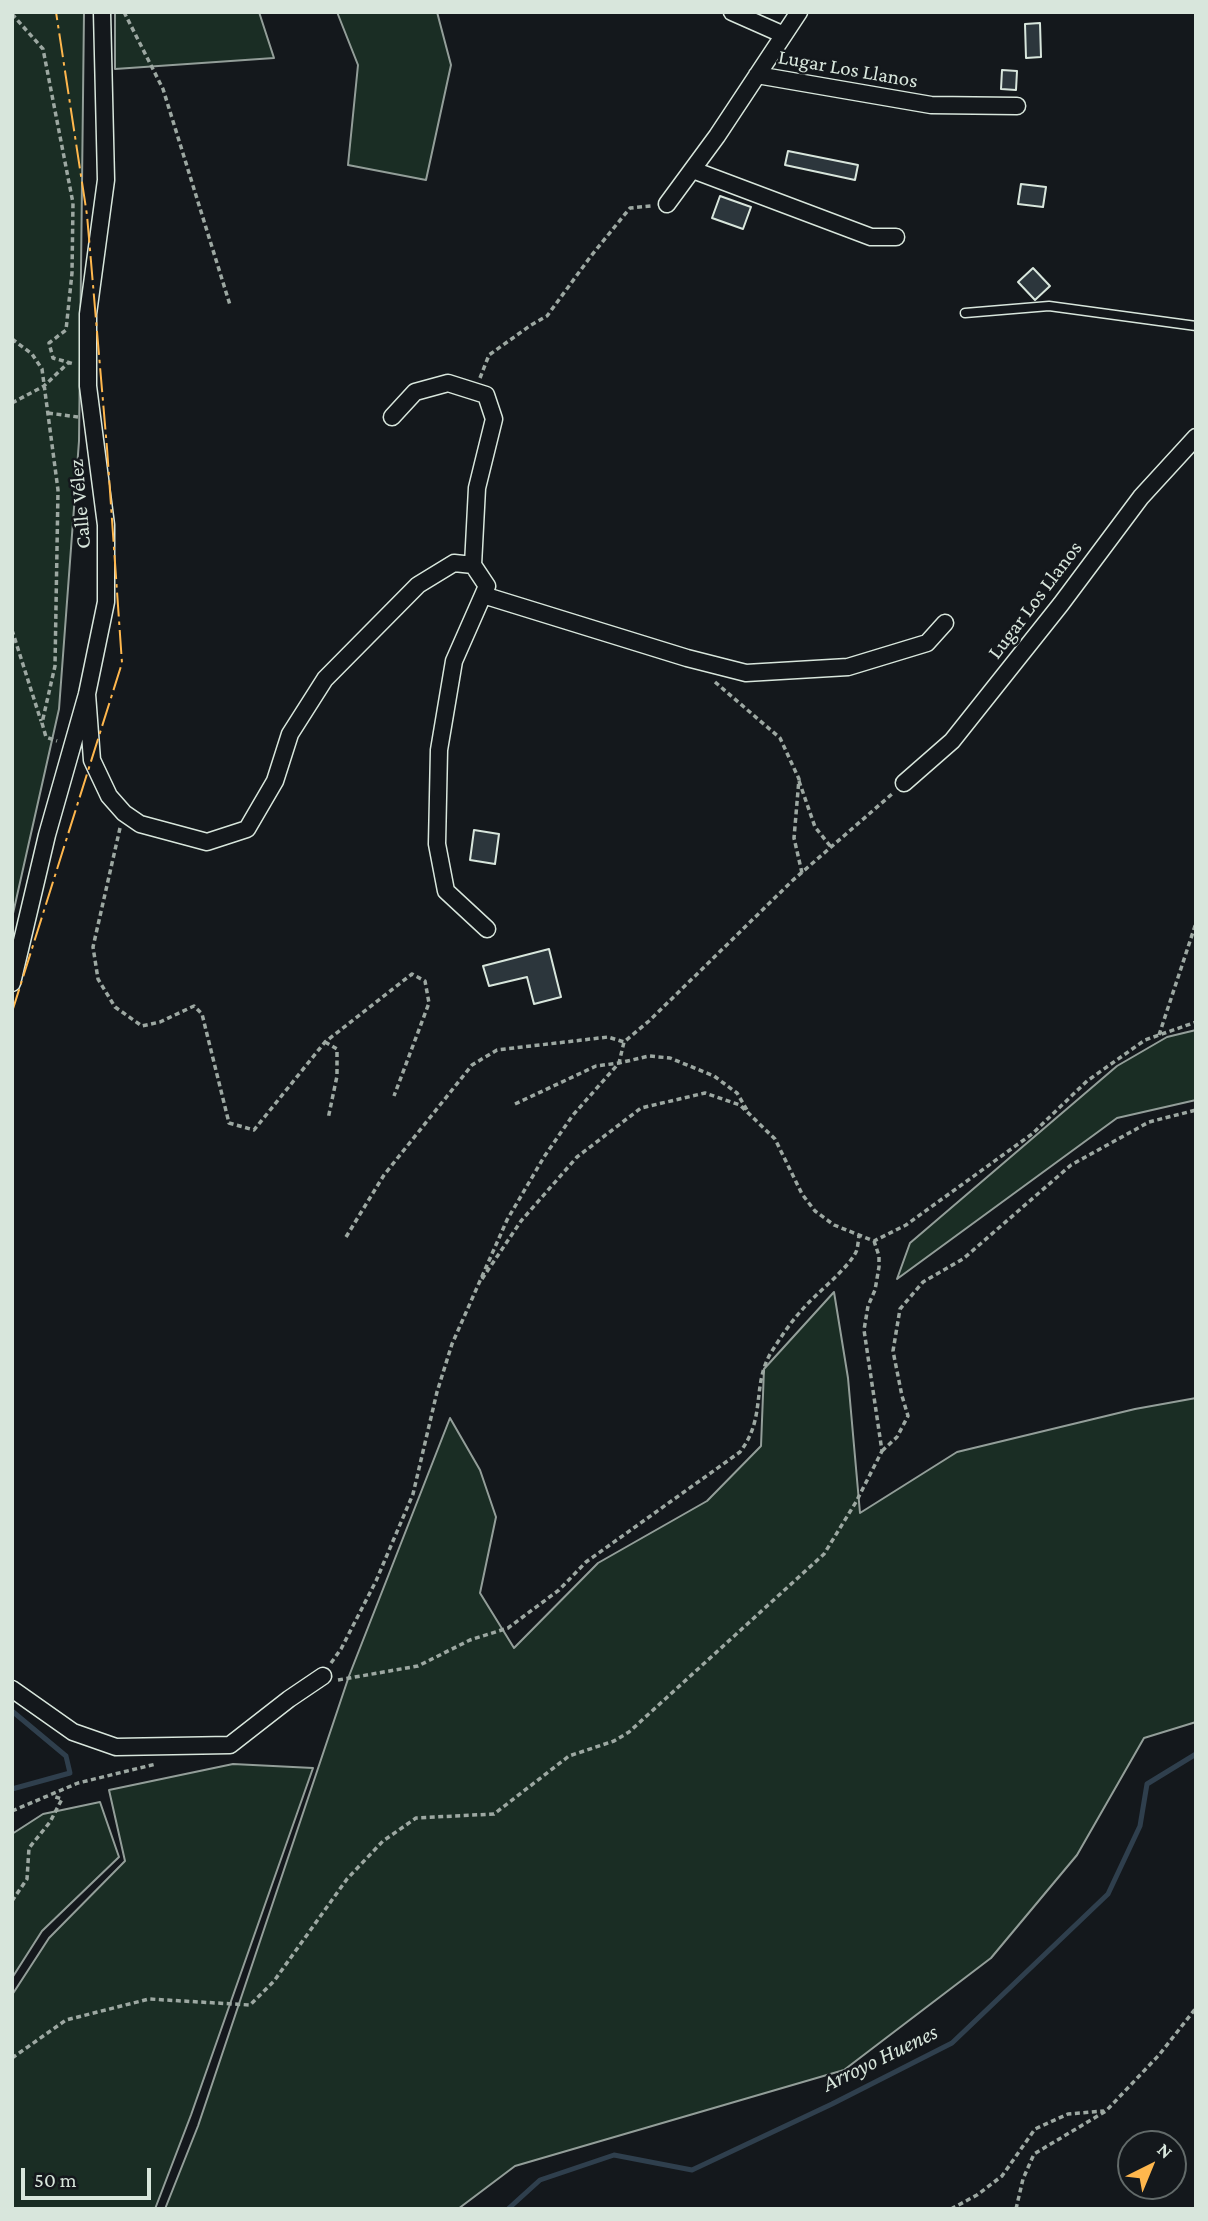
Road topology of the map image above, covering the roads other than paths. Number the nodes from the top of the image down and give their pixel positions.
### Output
1 (102, 12) edge
2 (732, 12) edge
3 (799, 12) edge
4 (784, 35) junction
5 (757, 75) junction
6 (1017, 106) dead end
7 (693, 170) junction
8 (667, 204) road end
9 (896, 237) dead end
10 (965, 313) dead end
11 (1196, 326) edge
12 (392, 417) dead end
13 (1196, 437) edge
14 (473, 565) junction
15 (483, 595) junction
16 (945, 623) dead end
17 (87, 694) junction
18 (904, 783) road end
19 (487, 929) dead end
20 (12, 983) edge
21 (323, 1676) road end
22 (12, 1689) edge

1 - 17 street, Calle Vélez
2 - 4 street, Lugar Los Llanos
3 - 4 street, Lugar Los Llanos
4 - 5 street, Lugar Los Llanos
5 - 6 street, Lugar Los Llanos
5 - 7 street, Lugar Los Llanos
7 - 8 street, Lugar Los Llanos
7 - 9 street
10 - 11 lane
12 - 14 street
13 - 18 street, Lugar Los Llanos
14 - 15 street
14 - 17 street
15 - 16 street
15 - 19 street
17 - 20 street, Calle Vélez
21 - 22 street

